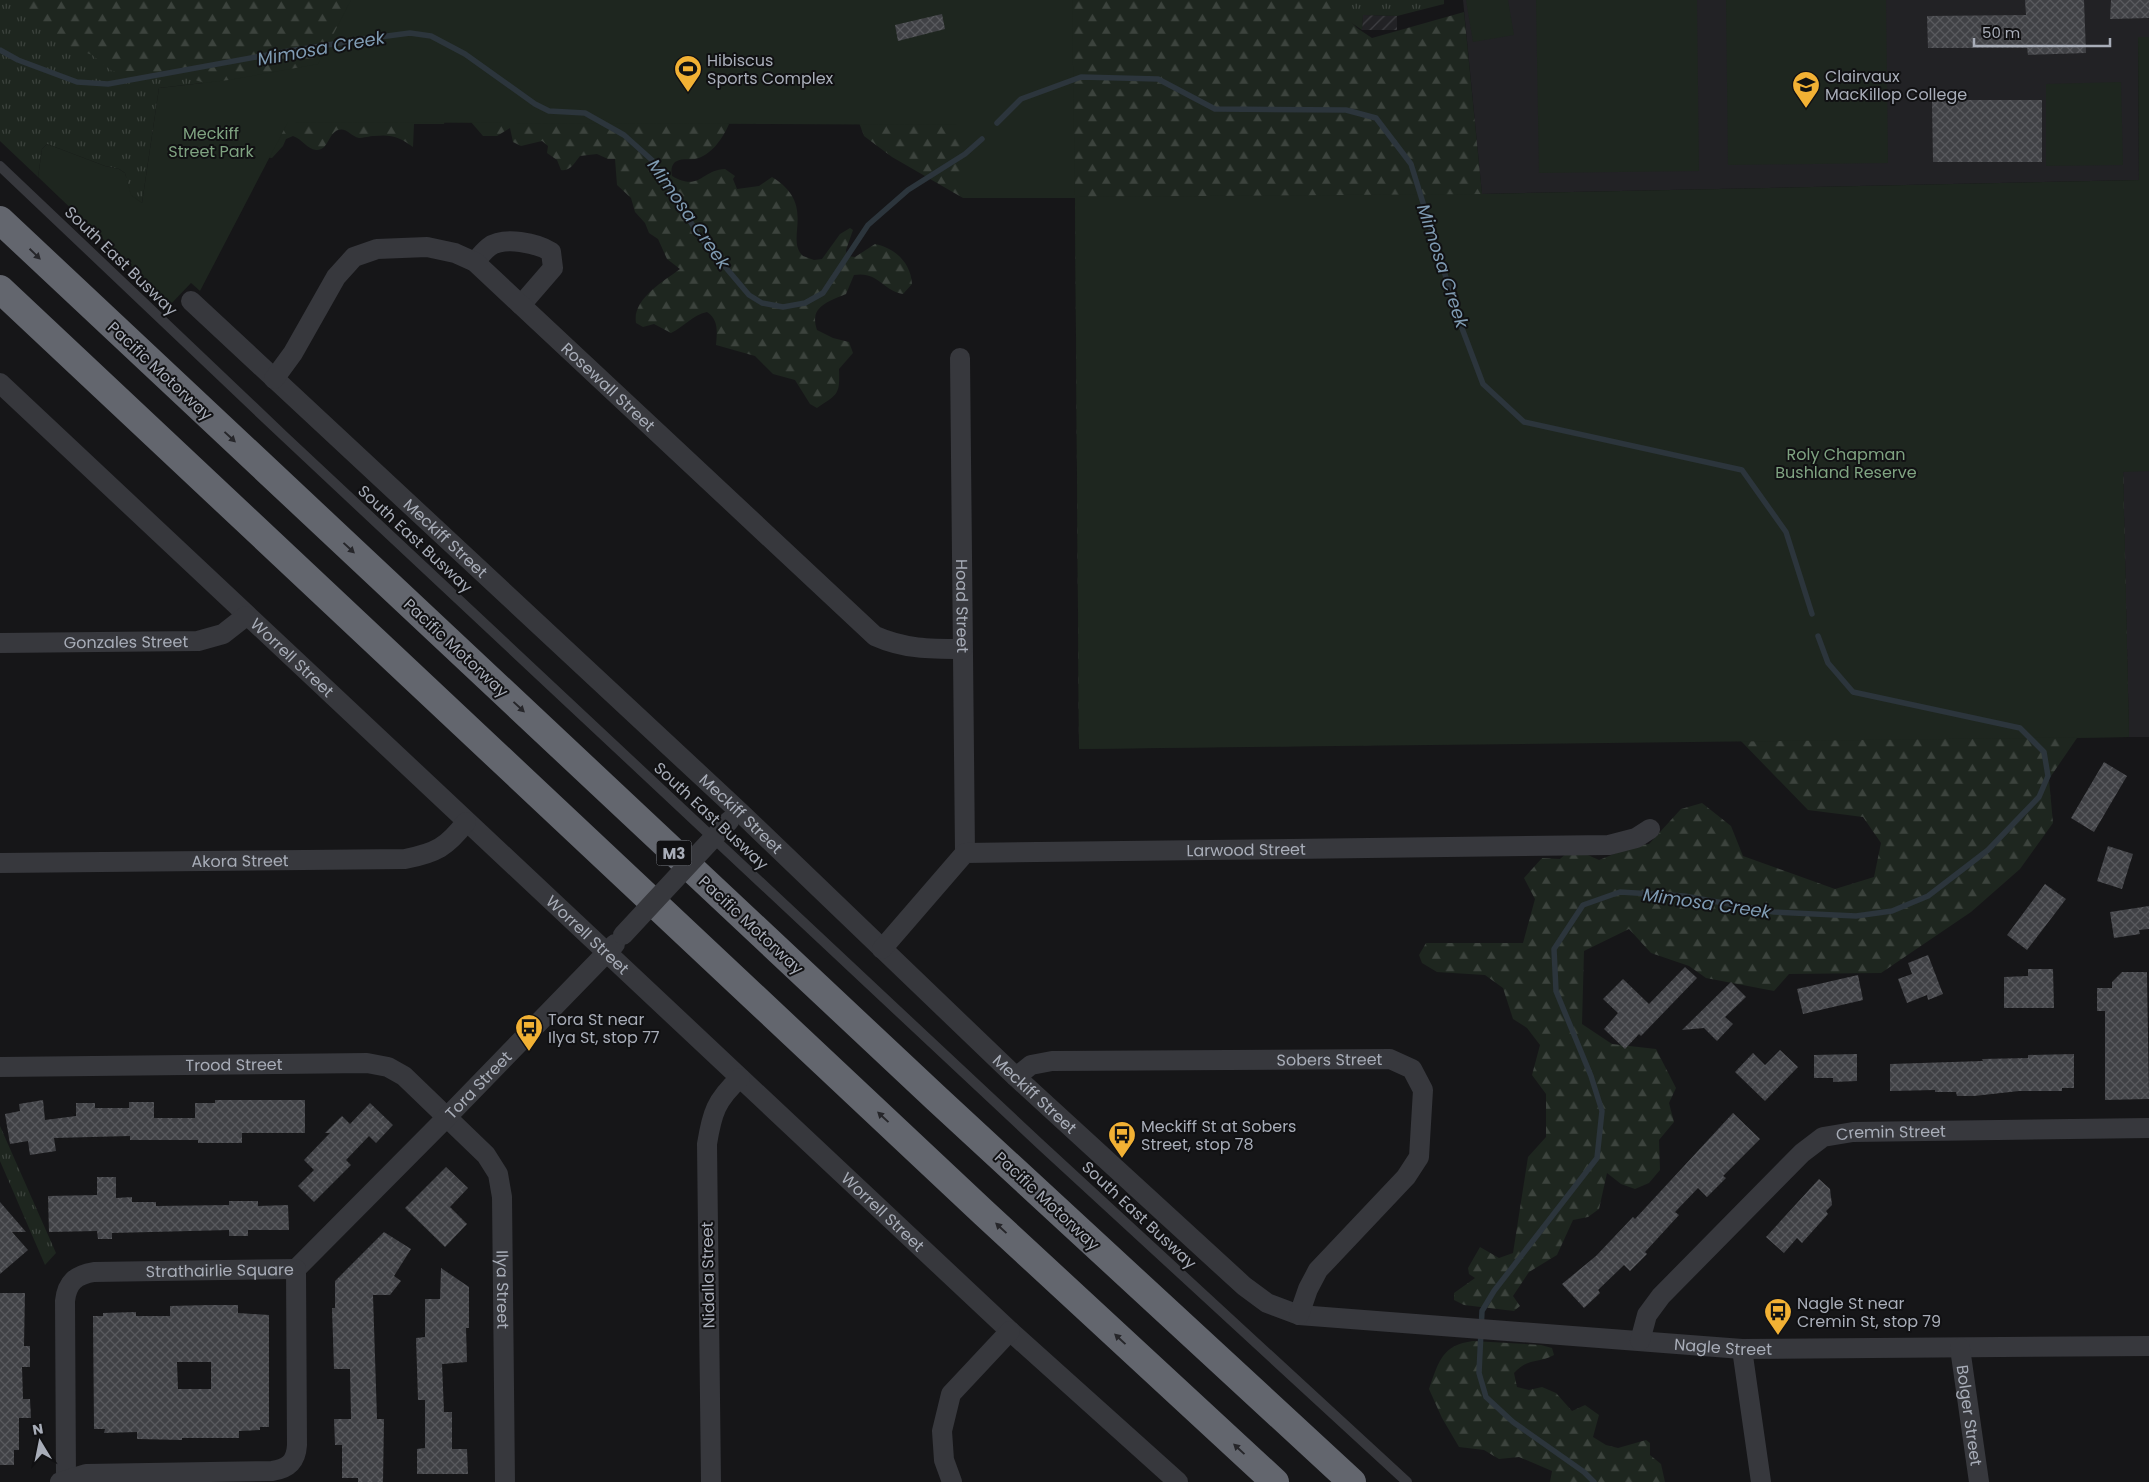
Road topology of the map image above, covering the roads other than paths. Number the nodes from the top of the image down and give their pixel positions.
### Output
1 (0, 166) edge
2 (0, 220) edge
3 (475, 262) junction
4 (0, 289) edge
5 (191, 301) dead end
6 (521, 305) junction
7 (960, 358) dead end
8 (274, 379) junction
9 (3, 392) edge
10 (246, 616) junction
11 (0, 643) edge
12 (962, 649) junction
13 (734, 816) junction
14 (466, 822) junction
15 (1650, 828) dead end
16 (965, 853) junction
17 (0, 862) edge
18 (882, 949) junction
19 (607, 953) junction
20 (0, 1067) edge
21 (1016, 1077) junction
22 (740, 1078) junction
23 (448, 1117) junction
24 (2149, 1128) edge
25 (296, 1269) junction
26 (1299, 1316) junction
27 (1010, 1331) junction
28 (1640, 1341) junction
29 (2149, 1346) edge
30 (1960, 1348) junction
31 (1742, 1349) junction
32 (63, 1480) edge
33 (504, 1482) edge
34 (711, 1482) edge
35 (952, 1482) edge
36 (1178, 1482) edge
37 (1276, 1482) edge
38 (1352, 1482) edge
39 (1407, 1482) edge
40 (1761, 1482) edge
41 (1979, 1482) edge

1 - 39 lane, South East Busway
2 -> 38 highway, Pacific Motorway / M3
3 - 6 street, Rosewall Street
3 - 6 street
3 - 8 street, Rosewall Street
37 -> 4 highway
5 - 8 street, Meckiff Street
6 - 12 street, Rosewall Street
7 - 12 street, Hoad Street
8 - 13 street, Meckiff Street
9 - 10 street, Worrell Street
10 - 11 street, Gonzales Street
10 - 14 street, Worrell Street
12 - 16 street, Hoad Street
13 - 18 street, Meckiff Street
13 - 19 street, Tora Street, bridge
14 - 17 street, Akora Street
14 - 19 street, Worrell Street
15 - 16 street, Larwood Street
16 - 18 street
18 - 21 street, Meckiff Street
19 - 22 street, Worrell Street
19 - 23 street, Tora Street
20 - 23 street, Trood Street
21 - 26 street, Meckiff Street
21 - 26 street, Sobers Street
22 - 27 street, Worrell Street
22 - 34 street, Nidalla Street
23 - 25 street, Tora Street
23 - 33 street, Ilya Street
24 - 28 street, Cremin Street
25 - 32 street, Strathairlie Square
25 - 32 street, Strathairlie Square
26 - 28 street, Nagle Street
27 - 35 street
27 - 36 street, Worrell Street
28 - 31 street, Nagle Street
29 - 30 street, Nagle Street
30 - 31 street, Nagle Street
30 - 41 street, Bolger Street
31 - 40 street

